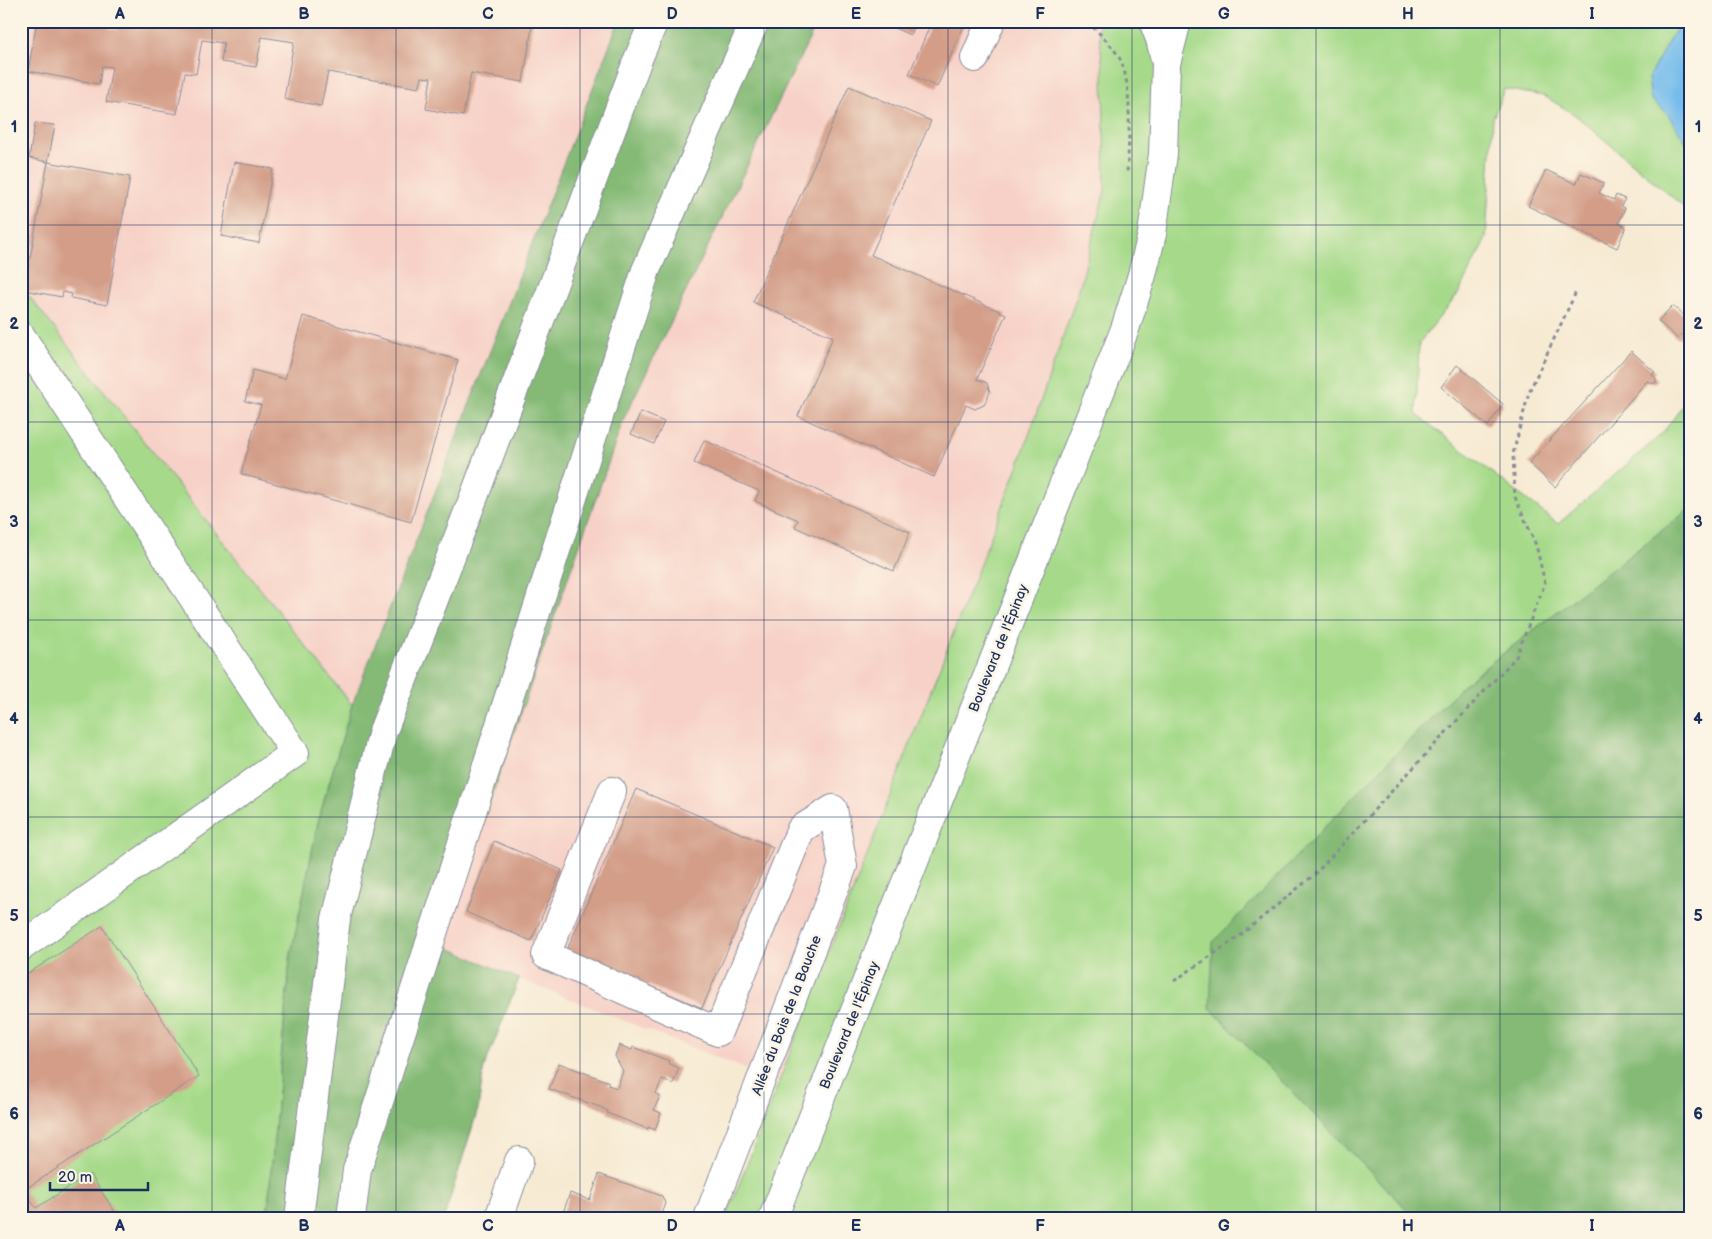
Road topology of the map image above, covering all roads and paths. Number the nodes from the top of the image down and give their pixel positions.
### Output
1 (654, 21) edge
2 (755, 21) edge
3 (990, 21) edge
4 (1087, 21) edge
5 (1153, 21) edge
6 (1177, 21) edge
7 (974, 58) dead end
8 (1166, 64) junction
9 (1127, 174) dead end
10 (1576, 292) dead end
11 (21, 336) edge
12 (612, 791) dead end
13 (21, 947) edge
14 (1174, 981) dead end
15 (519, 1161) dead end
16 (299, 1218) edge
17 (351, 1218) edge
18 (499, 1218) edge
19 (708, 1218) edge
20 (773, 1218) edge

1 - 16 street
2 - 17 street
3 - 7 street
4 - 9 path
5 - 8 street, Boulevard de l'Épinay
6 - 8 street, Boulevard de l'Épinay
8 - 20 street, Boulevard de l'Épinay
10 - 14 path
11 - 13 street
12 - 19 street, Allée du Bois de la Bauche
15 - 18 street

